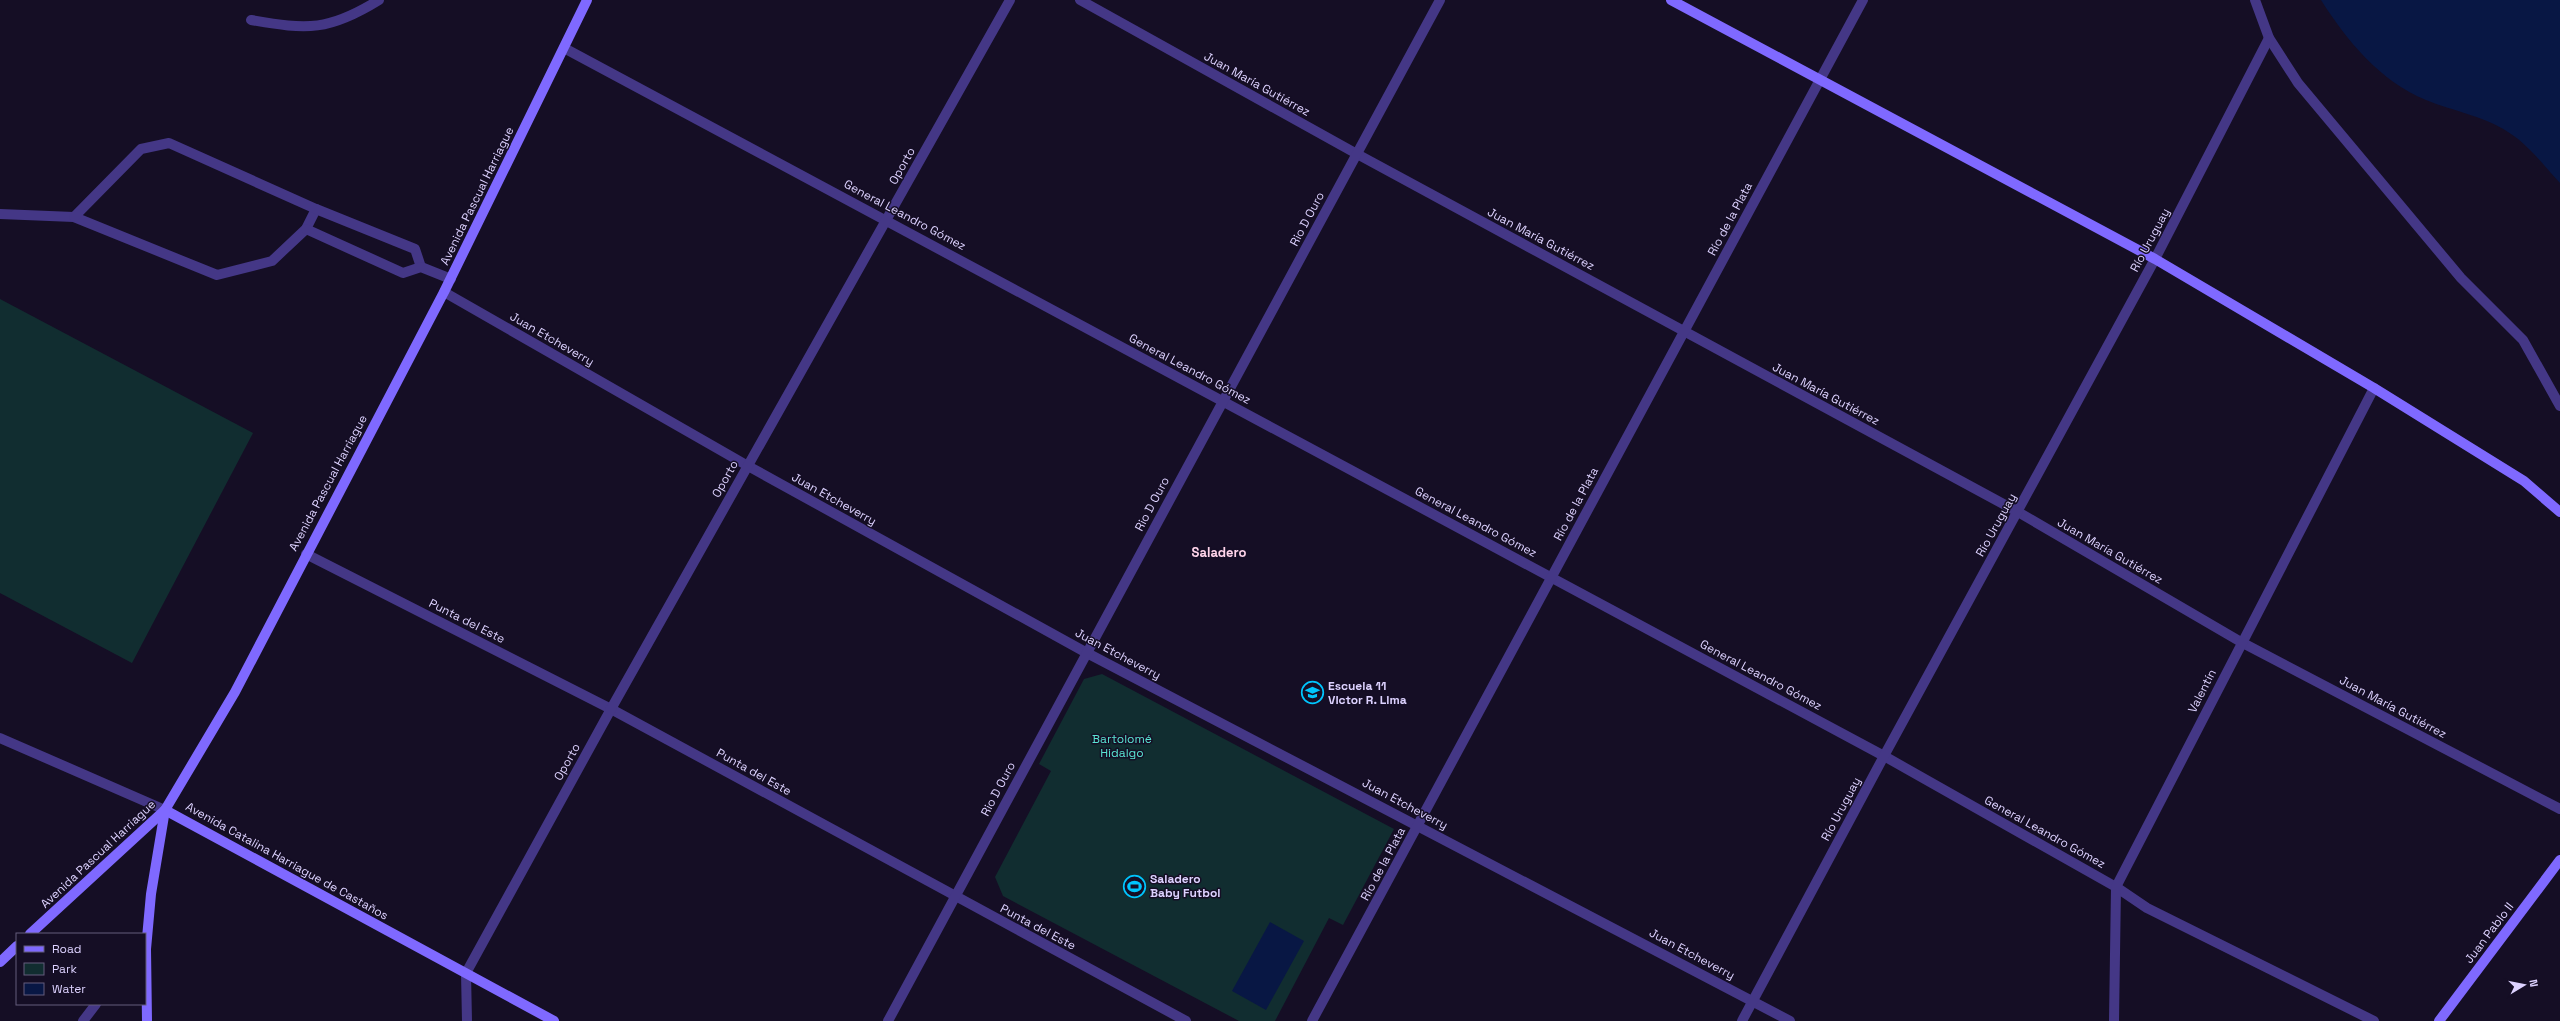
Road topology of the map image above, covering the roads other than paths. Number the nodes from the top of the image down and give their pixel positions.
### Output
1 (379, 0) edge
2 (587, 0) edge
3 (1010, 0) edge
4 (1080, 0) edge
5 (1440, 0) edge
6 (1670, 0) edge
7 (1863, 0) edge
8 (2255, 0) edge
9 (251, 20) dead end
10 (2269, 38) junction
11 (564, 48) junction
12 (1820, 80) junction
13 (1357, 154) junction
14 (316, 209) junction
15 (0, 214) edge
16 (74, 217) junction
17 (886, 220) junction
18 (306, 229) junction
19 (2155, 259) junction
20 (421, 266) junction
21 (451, 279) junction
22 (444, 292) junction
23 (1684, 331) junction
24 (2374, 388) junction
25 (1223, 402) junction
26 (2560, 406) edge
27 (748, 466) junction
28 (2018, 512) junction
29 (2560, 512) edge
30 (306, 554) junction
31 (1552, 577) junction
32 (2241, 642) junction
33 (1087, 653) junction
34 (611, 709) junction
35 (0, 738) edge
36 (1884, 756) junction
37 (2560, 809) edge
38 (165, 810) junction
39 (1418, 825) junction
40 (2560, 860) edge
41 (2116, 887) junction
42 (955, 897) junction
43 (31, 933) edge
44 (16, 947) edge
45 (146, 949) edge
46 (0, 962) edge
47 (466, 973) junction
48 (1753, 1001) junction
49 (95, 1005) edge
50 (83, 1021) edge
51 (147, 1021) edge
52 (467, 1021) edge
53 (554, 1021) edge
54 (888, 1021) edge
55 (1186, 1021) edge
56 (1312, 1021) edge
57 (1742, 1021) edge
58 (1790, 1021) edge
59 (2114, 1021) edge
60 (2374, 1021) edge
61 (2439, 1021) edge

1 - 9 street
2 - 11 street, Avenida Pascual Harriague
3 - 17 street, Oporto
4 - 13 street, Juan María Gutiérrez
5 - 13 street, Rio D Ouro
6 - 12 street
7 - 12 street, Río de la Plata
8 - 10 street
10 - 19 street, Río Uruguay
10 - 26 street
11 - 17 street, General Leandro Gómez
11 - 21 street, Avenida Pascual Harriague
12 - 19 street
12 - 23 street, Río de la Plata
13 - 23 street, Juan María Gutiérrez
13 - 25 street, Rio D Ouro
14 - 16 street
14 - 18 street
14 - 20 street
15 - 16 street
16 - 18 street
17 - 25 street, General Leandro Gómez
17 - 27 street, Oporto
18 - 20 street
19 - 24 street
19 - 28 street, Río Uruguay
20 - 21 street
21 - 22 street, Avenida Pascual Harriague
22 - 27 street, Juan Etcheverry
22 - 30 street, Avenida Pascual Harriague
23 - 28 street, Juan María Gutiérrez
23 - 31 street, Río de la Plata
24 - 29 street
24 - 32 street, Valentín
25 - 31 street, General Leandro Gómez
25 - 33 street, Rio D Ouro
27 - 33 street, Juan Etcheverry
27 - 34 street, Oporto
28 - 32 street, Juan María Gutiérrez
28 - 36 street, Río Uruguay
30 - 34 street, Punta del Este
30 - 38 street, Avenida Pascual Harriague
31 - 36 street, General Leandro Gómez
31 - 39 street, Río de la Plata
32 - 37 street, Juan María Gutiérrez
32 - 41 street, Valentín
33 - 39 street, Juan Etcheverry
33 - 42 street, Rio D Ouro
34 - 42 street, Punta del Este
34 - 47 street, Oporto
35 - 38 street, Avenida Catalina Harriague de Castaños
36 - 41 street, General Leandro Gómez
36 - 48 street, Río Uruguay
38 - 43 street, Avenida Pascual Harriague
38 - 45 street
38 - 47 street, Avenida Catalina Harriague de Castaños
39 - 48 street, Juan Etcheverry
39 - 56 street, Río de la Plata
40 - 61 street, Juan Pablo II
41 - 59 street, Valentín
41 - 60 street, General Leandro Gómez
42 - 54 street, Rio D Ouro
42 - 55 street, Punta del Este
44 - 46 street
45 - 51 street
47 - 52 street
47 - 53 street, Avenida Catalina Harriague de Castaños
48 - 57 street, Río Uruguay
48 - 58 street, Juan Etcheverry
49 - 50 street

